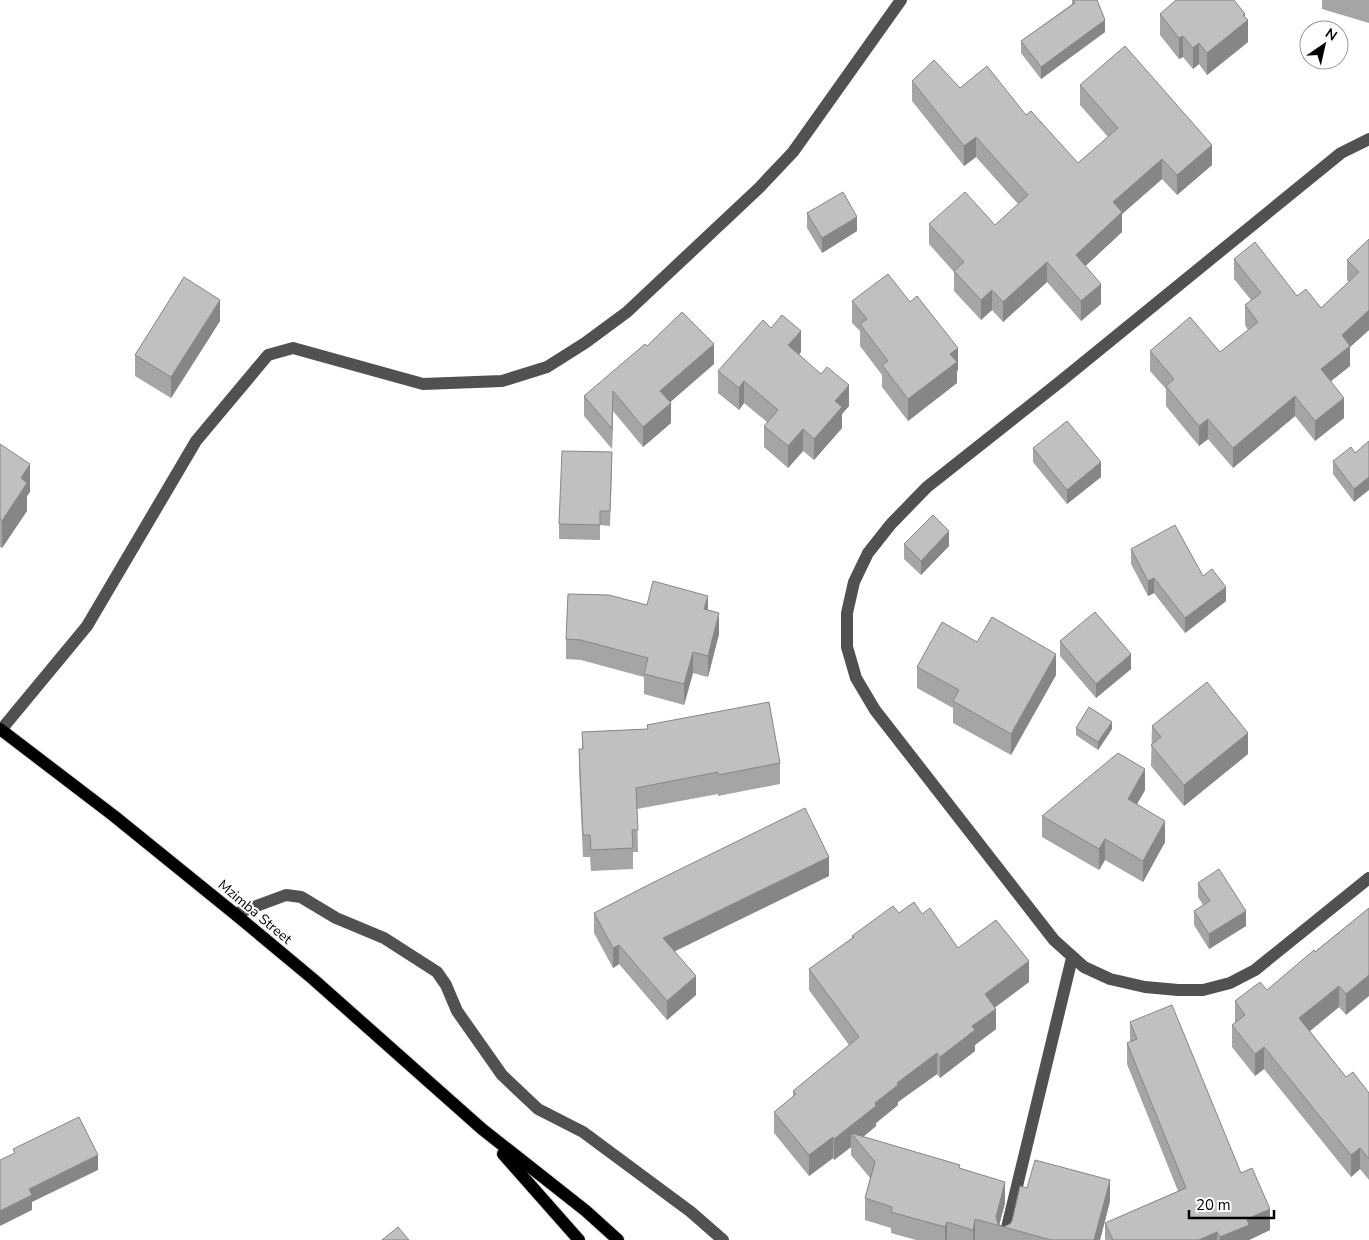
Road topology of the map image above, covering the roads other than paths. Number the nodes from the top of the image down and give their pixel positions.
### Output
1 (902, 0) edge
2 (1369, 139) edge
3 (0, 730) edge
4 (1369, 878) edge
5 (235, 914) junction
6 (1072, 958) junction
7 (482, 1129) junction
8 (580, 1240) edge
9 (618, 1240) edge
10 (723, 1240) edge
11 (1004, 1240) edge

1 - 3 street
2 - 6 street
3 - 5 main road, Mzimba Street
4 - 6 street
5 - 7 main road, Mzimba Street
5 - 10 street
6 - 11 street
7 - 8 main road
7 - 9 main road

